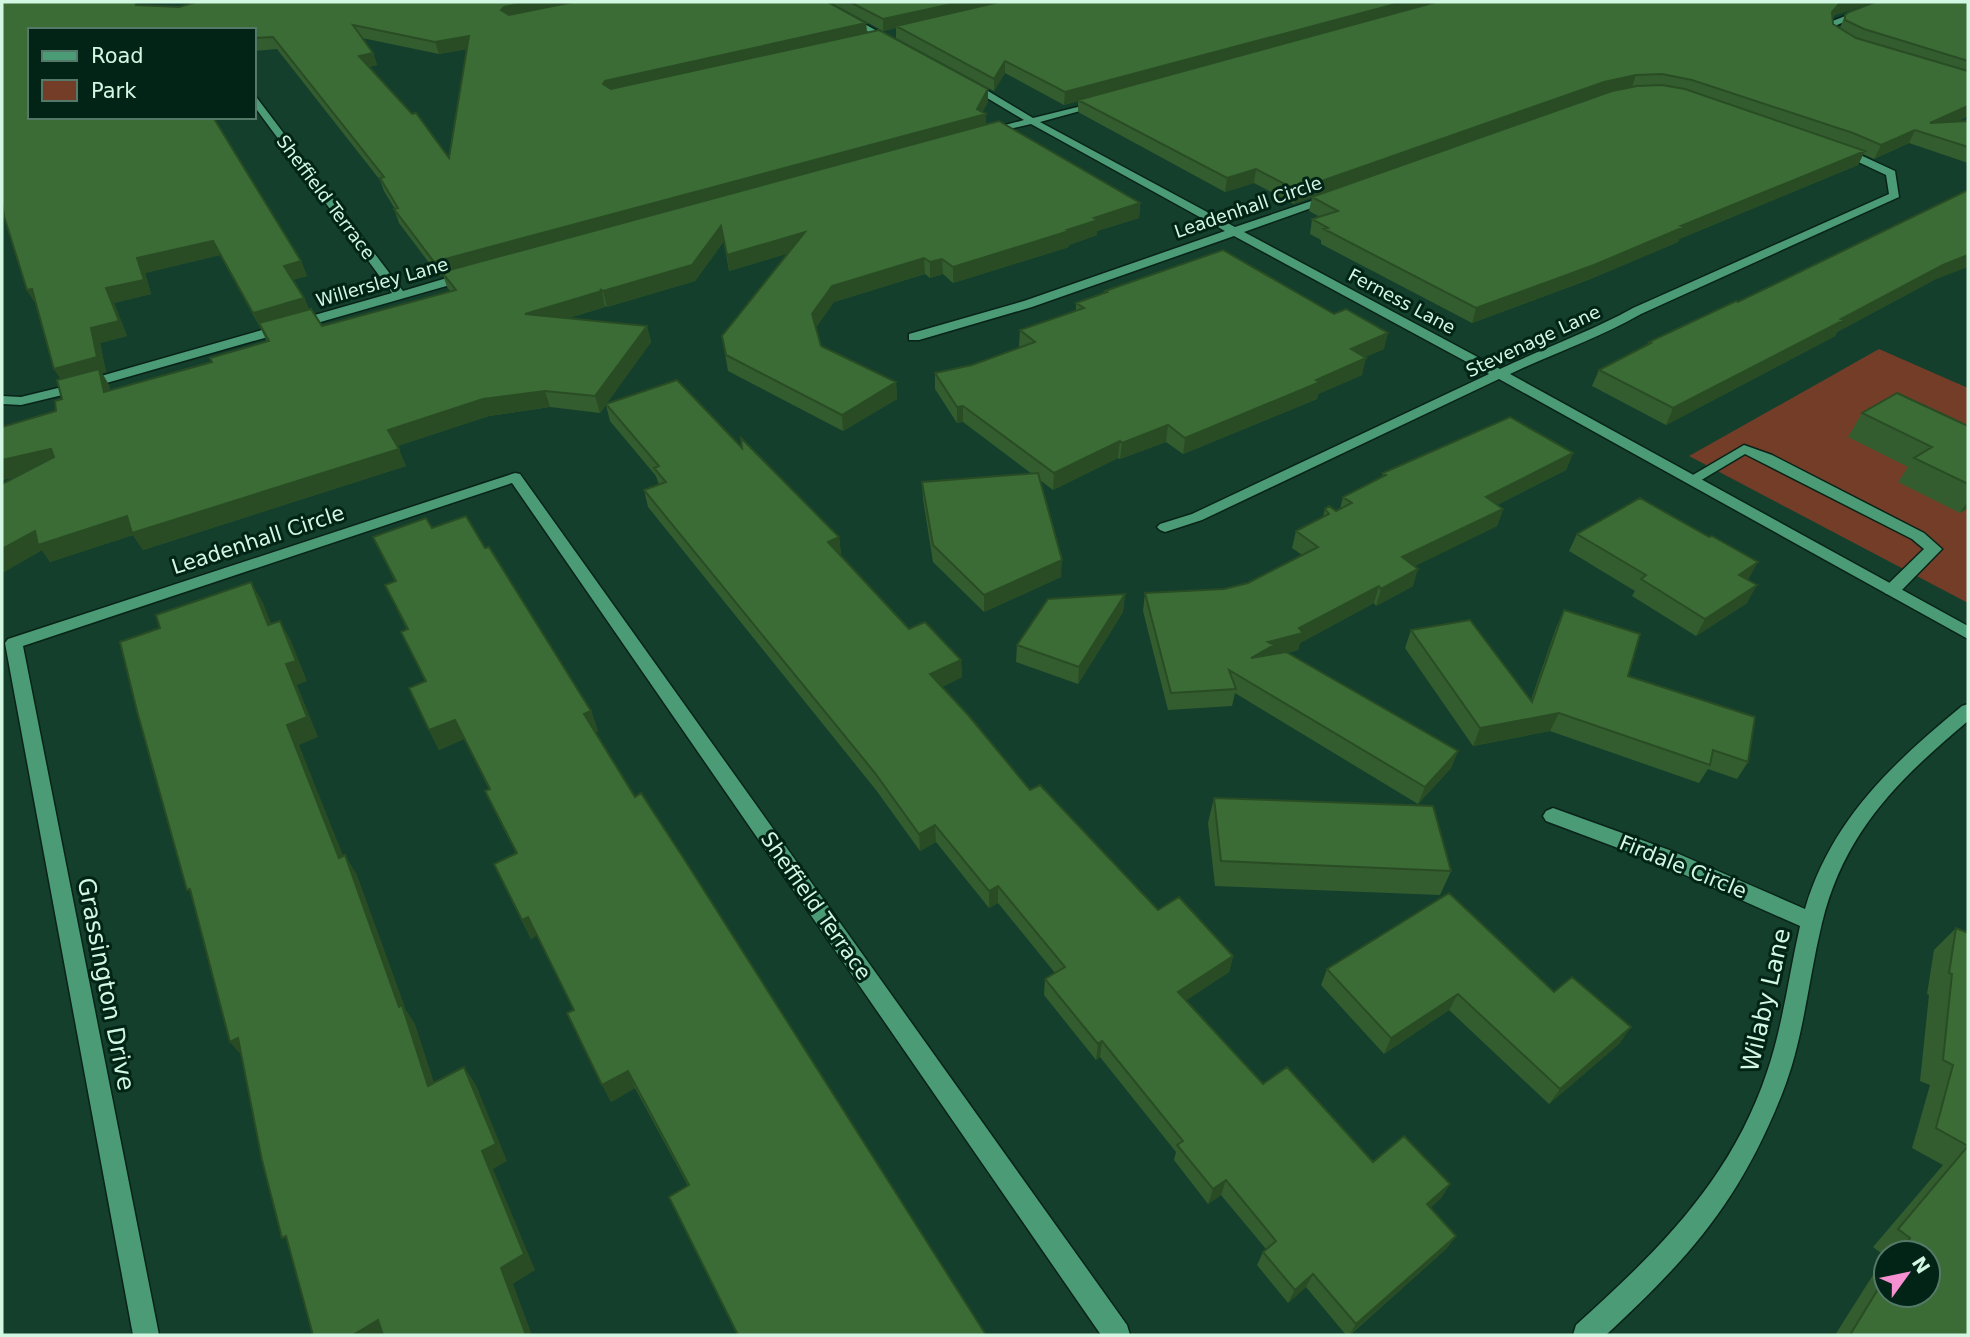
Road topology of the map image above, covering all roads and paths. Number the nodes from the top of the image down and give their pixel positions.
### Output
1 (819, 2) edge
2 (1887, 2) edge
3 (1854, 45) edge
4 (905, 49) edge
5 (952, 75) edge
6 (1109, 100) edge
7 (256, 103) edge
8 (1034, 120) junction
9 (981, 135) edge
10 (1829, 146) edge
11 (1337, 196) edge
12 (1236, 231) junction
13 (477, 274) edge
14 (399, 294) junction
15 (914, 337) dead end
16 (1502, 375) junction
17 (2, 400) edge
18 (515, 477) joint
19 (1693, 479) junction
20 (1165, 527) dead end
21 (1892, 590) junction
22 (1968, 633) edge
23 (14, 643) joint
24 (1968, 711) edge
25 (1553, 816) dead end
26 (1811, 921) junction
27 (146, 1335) edge
28 (1117, 1335) edge
29 (1586, 1335) edge

1 - 4 street
2 - 3 street
5 - 8 street, Ferness Lane
6 - 8 street
7 - 14 street, Sheffield Terrace
8 - 9 street
8 - 12 street, Ferness Lane
10 - 16 street, Stevenage Lane
11 - 12 street, Leadenhall Circle
12 - 15 street, Leadenhall Circle
12 - 16 street, Ferness Lane
13 - 14 street, Willersley Lane
14 - 17 street, Willersley Lane
16 - 19 street, Ferness Lane
16 - 20 street, Stevenage Lane
18 - 23 street, Leadenhall Circle
18 - 28 street, Sheffield Terrace
19 - 21 street, Ferness Lane
19 - 21 street
21 - 22 street, Ferness Lane
23 - 27 street, Grassington Drive
24 - 26 street, Wilaby Lane
25 - 26 street, Firdale Circle
26 - 29 street, Wilaby Lane

